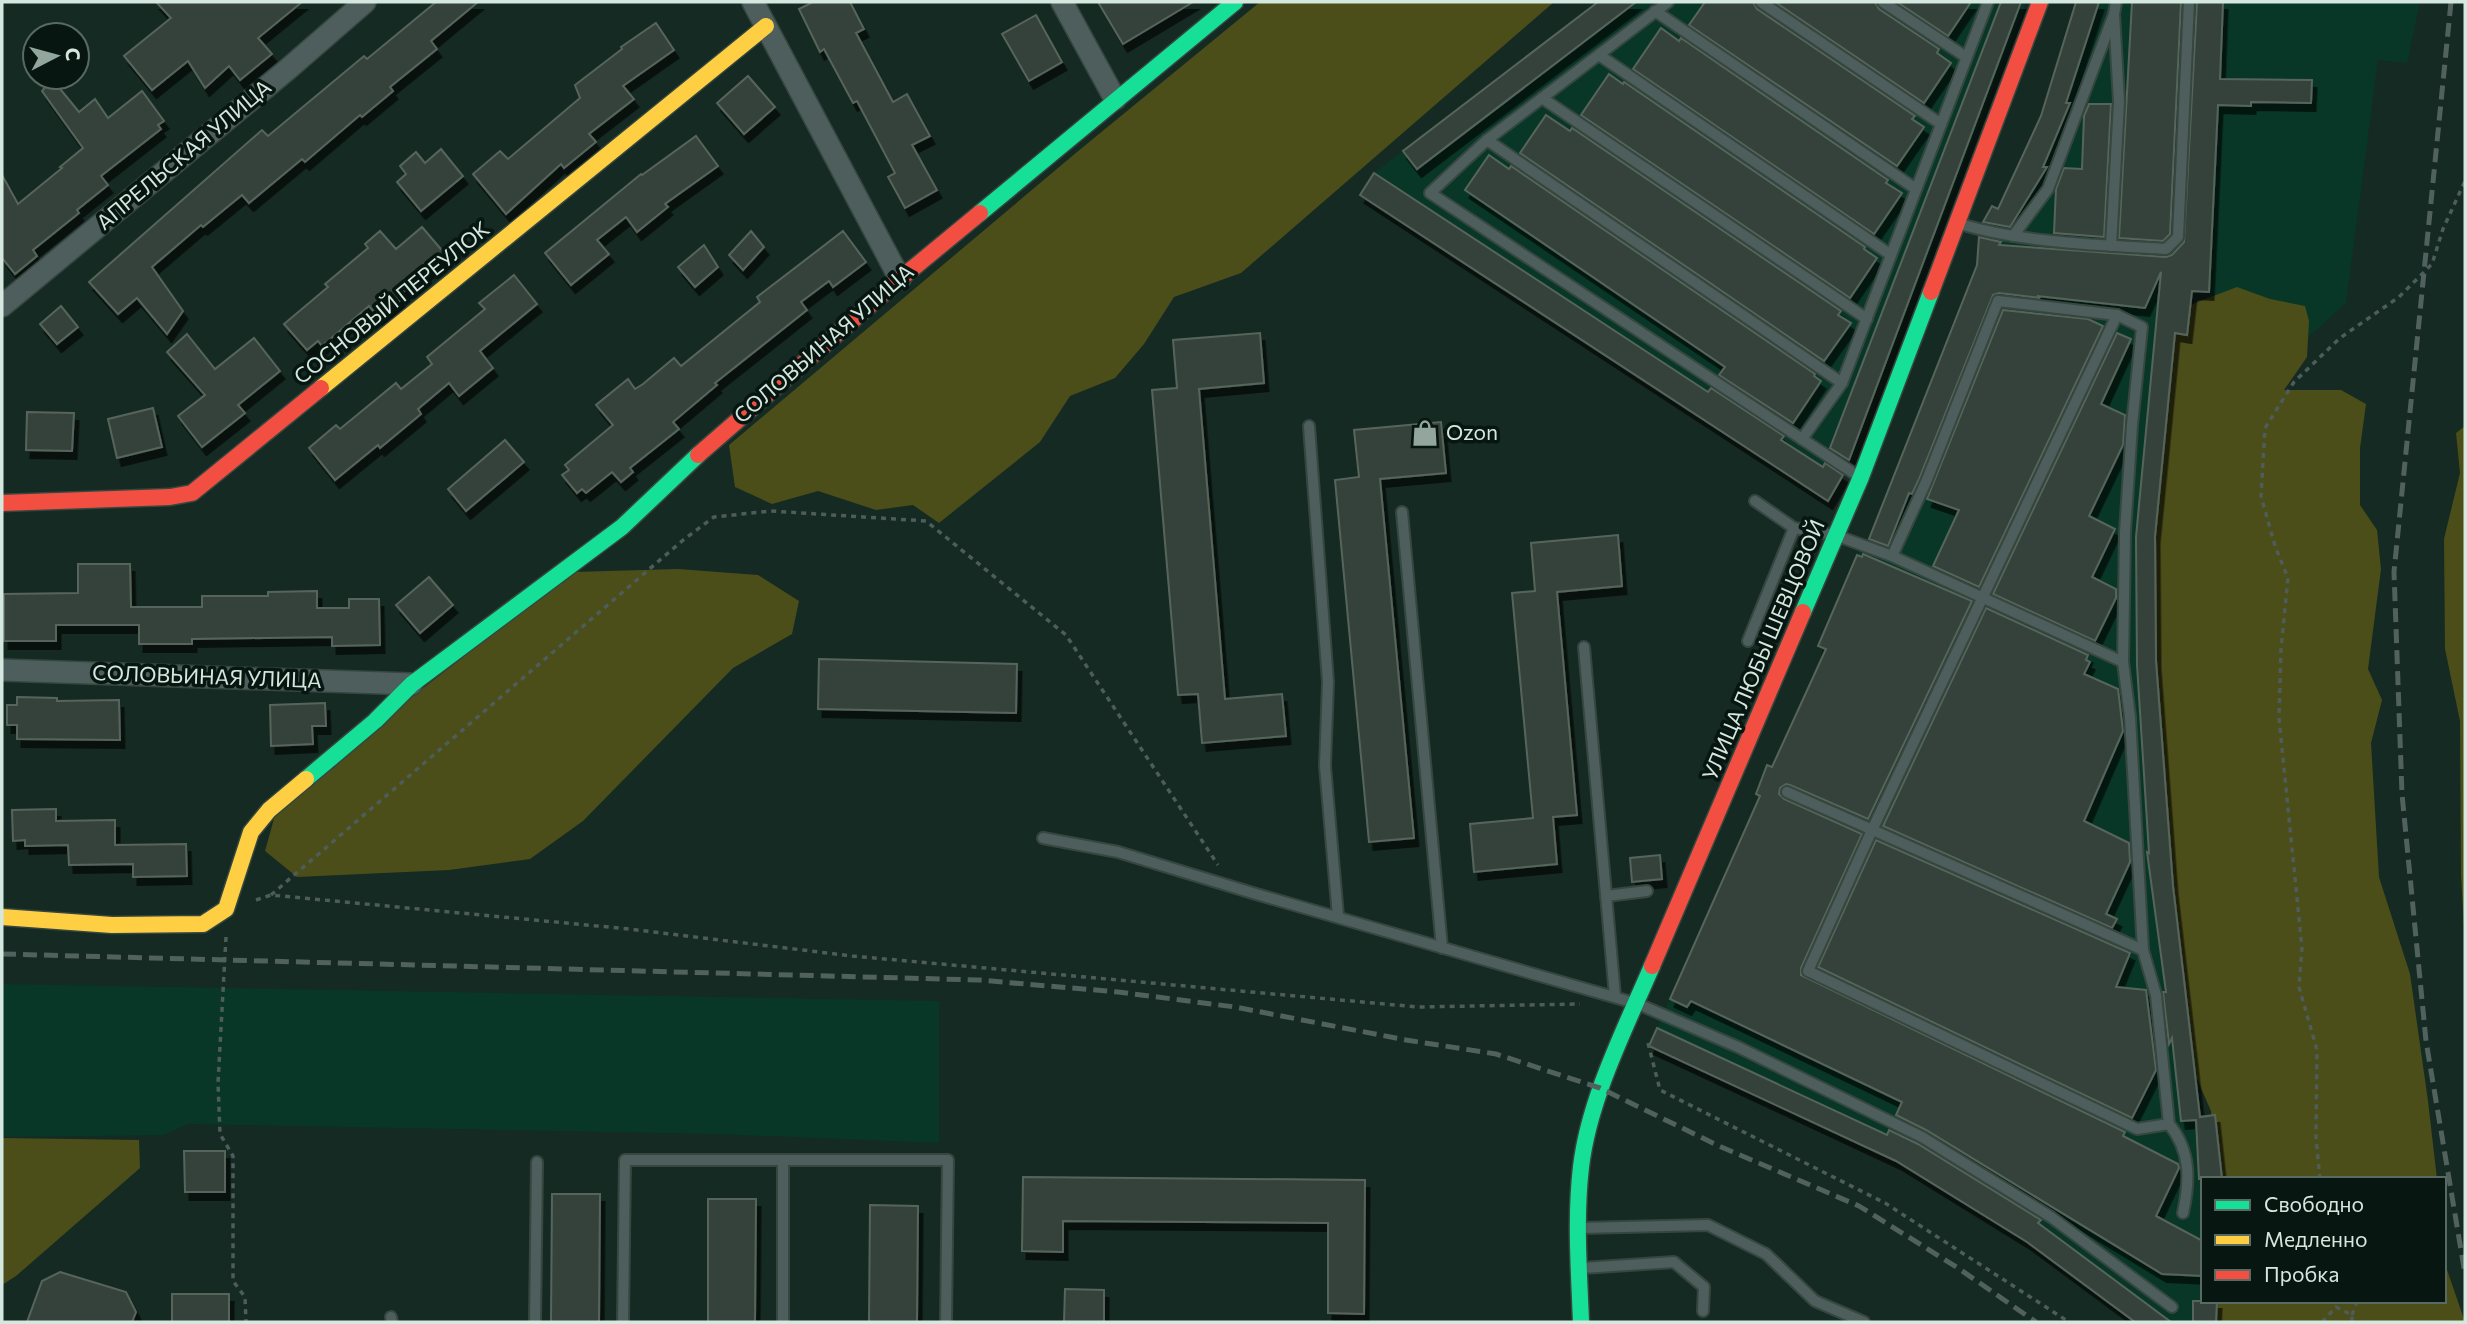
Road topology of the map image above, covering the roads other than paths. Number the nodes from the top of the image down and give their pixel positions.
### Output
1 (365, 2) edge
2 (753, 2) edge
3 (1062, 2) edge
4 (1235, 2) edge
5 (1668, 2) edge
6 (1761, 2) edge
7 (1884, 2) edge
8 (1988, 2) edge
9 (2040, 2) edge
10 (2116, 2) edge
11 (2189, 2) edge
12 (1655, 11) junction
13 (2114, 14) junction
14 (766, 26) junction
15 (1599, 55) junction
16 (1966, 57) junction
17 (1542, 98) junction
18 (1115, 99) junction
19 (1941, 124) junction
20 (1488, 140) junction
21 (1916, 189) junction
22 (1957, 224) junction
23 (2013, 236) junction
24 (2111, 246) junction
25 (1891, 255) junction
26 (900, 279) junction
27 (2, 306) edge
28 (2117, 315) junction
29 (1867, 319) junction
30 (1842, 383) junction
31 (1309, 426) dead end
32 (1802, 439) junction
33 (1861, 477) junction
34 (1755, 501) dead end
35 (2, 503) edge
36 (1402, 512) dead end
37 (1794, 528) junction
38 (1835, 535) junction
39 (1892, 556) junction
40 (1982, 598) junction
41 (1748, 641) dead end
42 (1584, 647) dead end
43 (2123, 662) junction
44 (2, 670) edge
45 (412, 684) junction
46 (1787, 792) dead end
47 (1872, 830) junction
48 (1042, 838) dead end
49 (1647, 891) dead end
50 (1606, 897) junction
51 (1338, 916) junction
52 (2, 917) edge
53 (1443, 948) junction
54 (2143, 950) junction
55 (1615, 996) junction
56 (1638, 1004) junction
57 (2169, 1124) junction
58 (783, 1160) junction
59 (537, 1162) dead end
60 (2183, 1213) dead end
61 (1578, 1228) junction
62 (1581, 1268) junction
63 (2172, 1307) dead end
64 (1703, 1311) dead end
65 (535, 1322) edge
66 (623, 1322) edge
67 (783, 1322) edge
68 (946, 1322) edge
69 (1581, 1322) edge
70 (1864, 1322) edge

1 - 27 street, АПРЕЛЬСКАЯ УЛИЦА
2 - 14 street
3 - 18 street
4 - 18 street, СОЛОВЬИНАЯ УЛИЦА
5 - 12 lane
6 - 19 lane
7 - 16 lane
8 - 16 lane
9 - 22 street, УЛИЦА ЛЮБЫ ШЕВЦОВОЙ
10 - 13 lane
11 - 24 lane
12 - 15 lane
12 - 21 lane
13 - 23 lane
13 - 24 lane
14 - 26 street
14 - 35 street, СОСНОВЫЙ ПЕРЕУЛОК
15 - 17 lane
15 - 25 lane
16 - 19 lane
17 - 20 lane
17 - 29 lane
18 - 26 street, СОЛОВЬИНАЯ УЛИЦА
19 - 21 lane
20 - 30 lane
20 - 32 lane
21 - 25 lane
22 - 23 lane
22 - 33 street, УЛИЦА ЛЮБЫ ШЕВЦОВОЙ
23 - 24 lane
25 - 29 lane
26 - 45 street, СОЛОВЬИНАЯ УЛИЦА
28 - 39 lane
28 - 40 lane
28 - 43 lane
29 - 30 lane
30 - 32 lane
31 - 51 lane
32 - 33 lane
33 - 38 street, УЛИЦА ЛЮБЫ ШЕВЦОВОЙ
34 - 37 lane
36 - 53 lane
37 - 38 lane
37 - 41 lane
38 - 39 lane
38 - 56 street, УЛИЦА ЛЮБЫ ШЕВЦОВОЙ
39 - 40 lane
40 - 43 lane
40 - 47 lane
42 - 50 lane
43 - 54 lane
44 - 45 street, СОЛОВЬИНАЯ УЛИЦА
45 - 52 street, СОЛОВЬИНАЯ УЛИЦА
46 - 47 lane
47 - 54 lane
47 - 57 lane
48 - 51 lane
49 - 50 lane
50 - 55 lane
51 - 53 lane
53 - 55 lane
54 - 57 lane
55 - 56 lane
56 - 61 street, УЛИЦА ЛЮБЫ ШЕВЦОВОЙ
56 - 63 lane
57 - 60 lane
58 - 66 lane
58 - 67 lane
58 - 68 lane
59 - 65 lane
61 - 62 street, УЛИЦА ЛЮБЫ ШЕВЦОВОЙ
61 - 70 lane
62 - 64 lane
62 - 69 street, УЛИЦА ЛЮБЫ ШЕВЦОВОЙ

